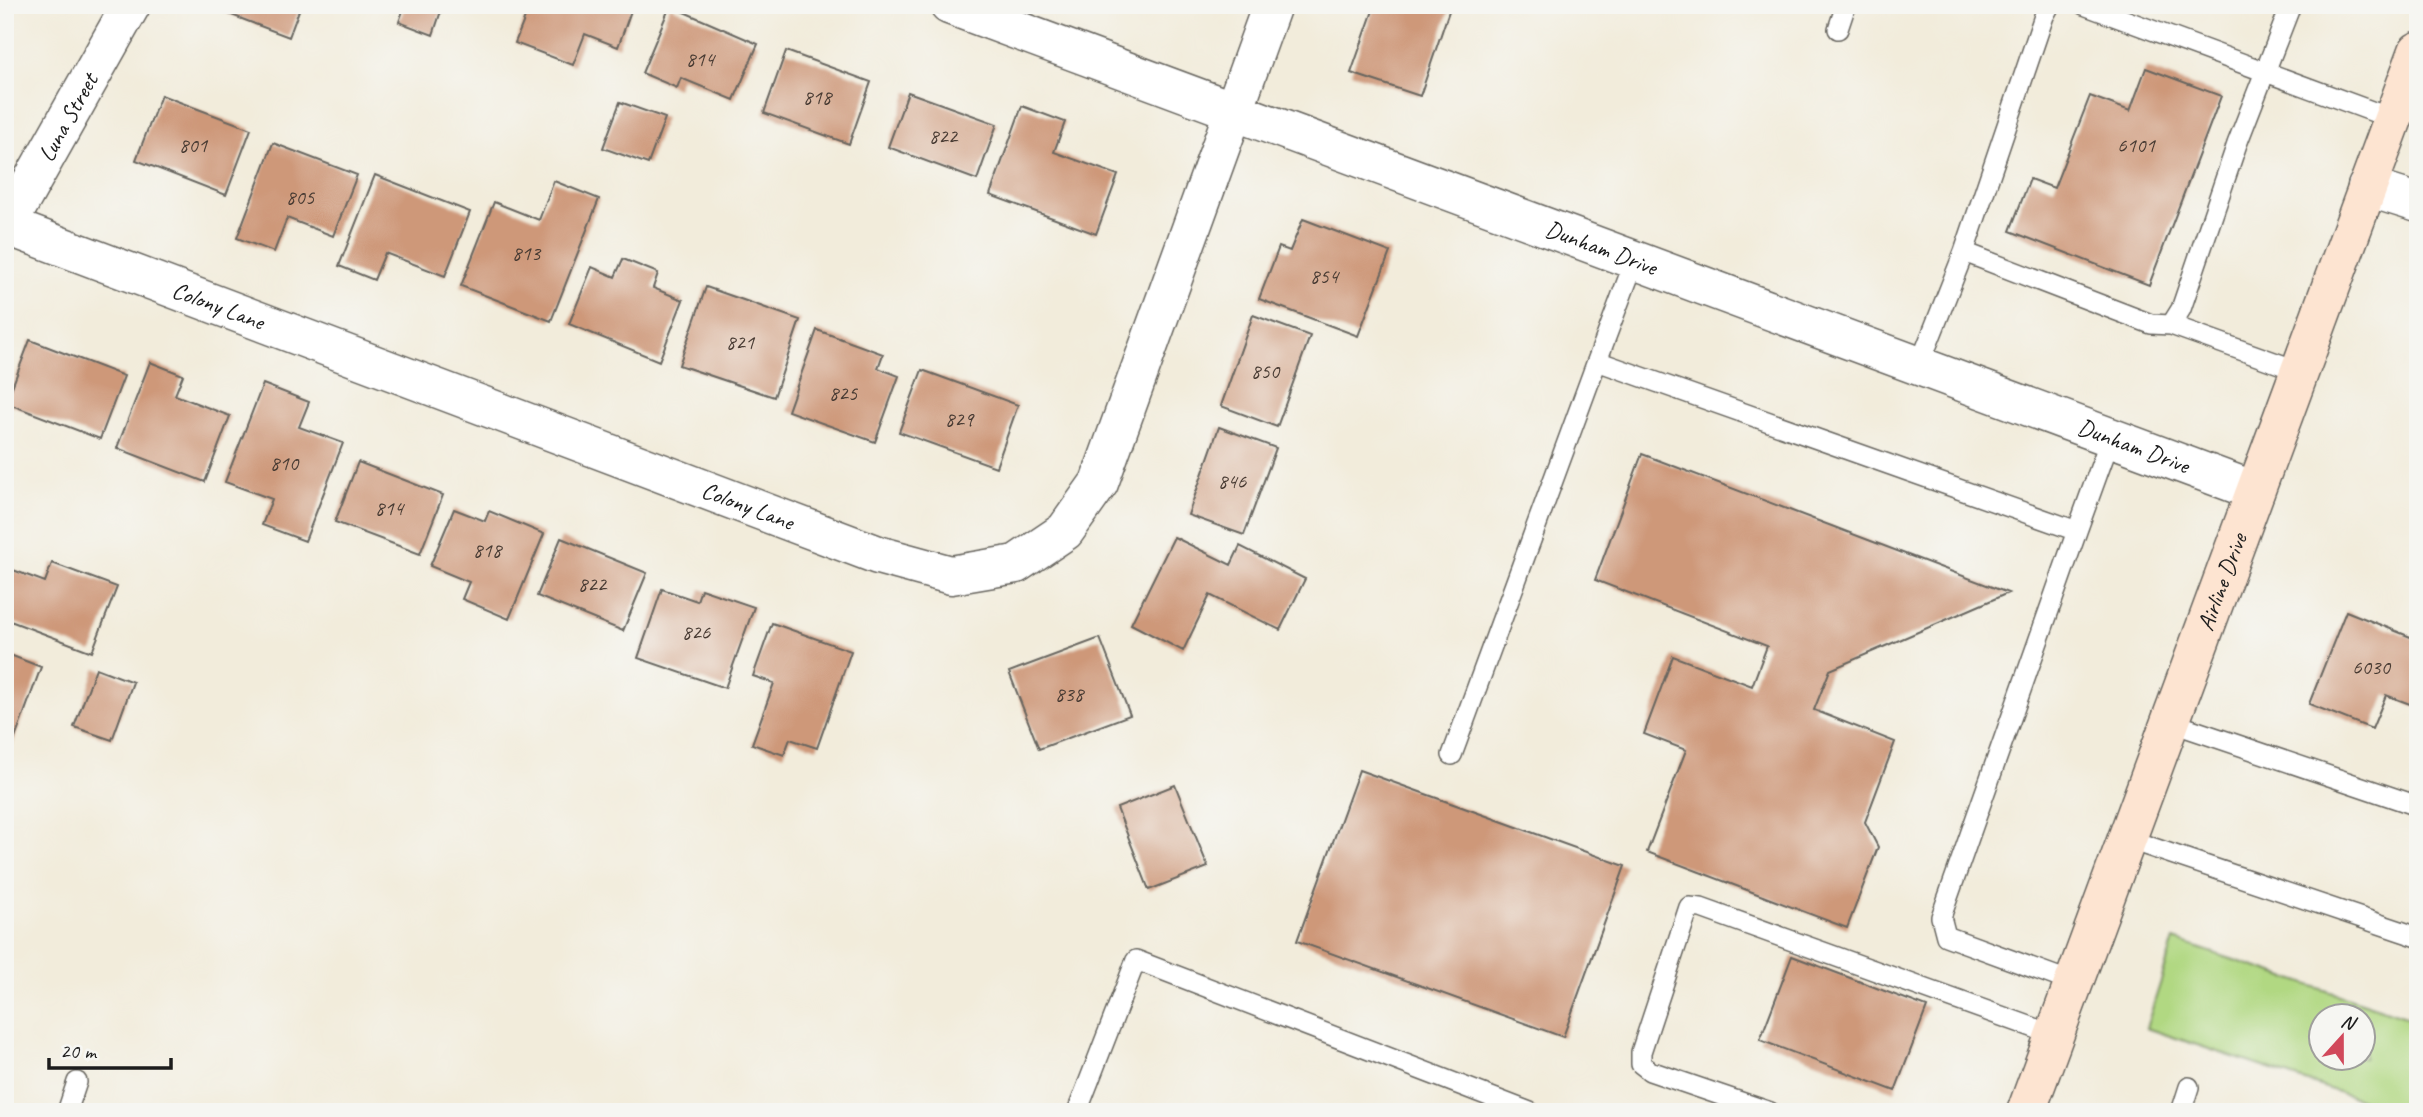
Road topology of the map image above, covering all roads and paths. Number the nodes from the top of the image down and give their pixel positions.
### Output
1 (131, 5) edge
2 (949, 5) edge
3 (1272, 5) edge
4 (1846, 5) edge
5 (2050, 5) edge
6 (2084, 5) edge
7 (2291, 5) edge
8 (1838, 29) dead end
9 (2418, 51) edge
10 (2264, 73) junction
11 (1232, 111) junction
12 (2393, 119) junction
13 (2367, 187) junction
14 (2418, 203) edge
15 (6, 227) edge
16 (1964, 252) junction
17 (1634, 260) junction
18 (2171, 325) junction
19 (1597, 361) junction
20 (1919, 366) junction
21 (2299, 371) junction
22 (2111, 437) junction
23 (2255, 491) junction
24 (2077, 531) junction
25 (2170, 722) junction
26 (1452, 755) dead end
27 (2418, 806) edge
28 (2127, 839) junction
29 (2418, 937) edge
30 (2074, 983) junction
31 (2054, 1035) junction
32 (77, 1082) dead end
33 (2189, 1087) dead end
34 (66, 1112) edge
35 (1077, 1112) edge
36 (1530, 1112) edge
37 (1770, 1112) edge
38 (2026, 1112) edge
39 (2181, 1112) edge

1 - 15 street, Luna Street
2 - 11 street, Dunham Drive
3 - 11 street, Colony Lane
4 - 8 lane
5 - 16 lane
6 - 10 lane
7 - 10 lane
9 - 12 main road, Airline Drive
10 - 12 lane
10 - 18 lane
11 - 15 street, Colony Lane
11 - 17 street, Dunham Drive
12 - 13 main road, Airline Drive
13 - 14 street
13 - 21 main road, Airline Drive
16 - 18 lane
16 - 20 lane
17 - 19 lane
17 - 20 street, Dunham Drive
18 - 21 lane
19 - 24 lane
19 - 26 lane
20 - 22 street, Dunham Drive
21 - 23 main road, Airline Drive
22 - 23 street, Dunham Drive
22 - 24 lane
23 - 25 main road, Airline Drive
24 - 30 lane
25 - 27 lane
25 - 28 main road, Airline Drive
28 - 29 lane
28 - 30 main road, Airline Drive
30 - 31 main road, Airline Drive
31 - 37 lane
31 - 38 main road, Airline Drive
32 - 34 lane
33 - 39 lane
35 - 36 lane

